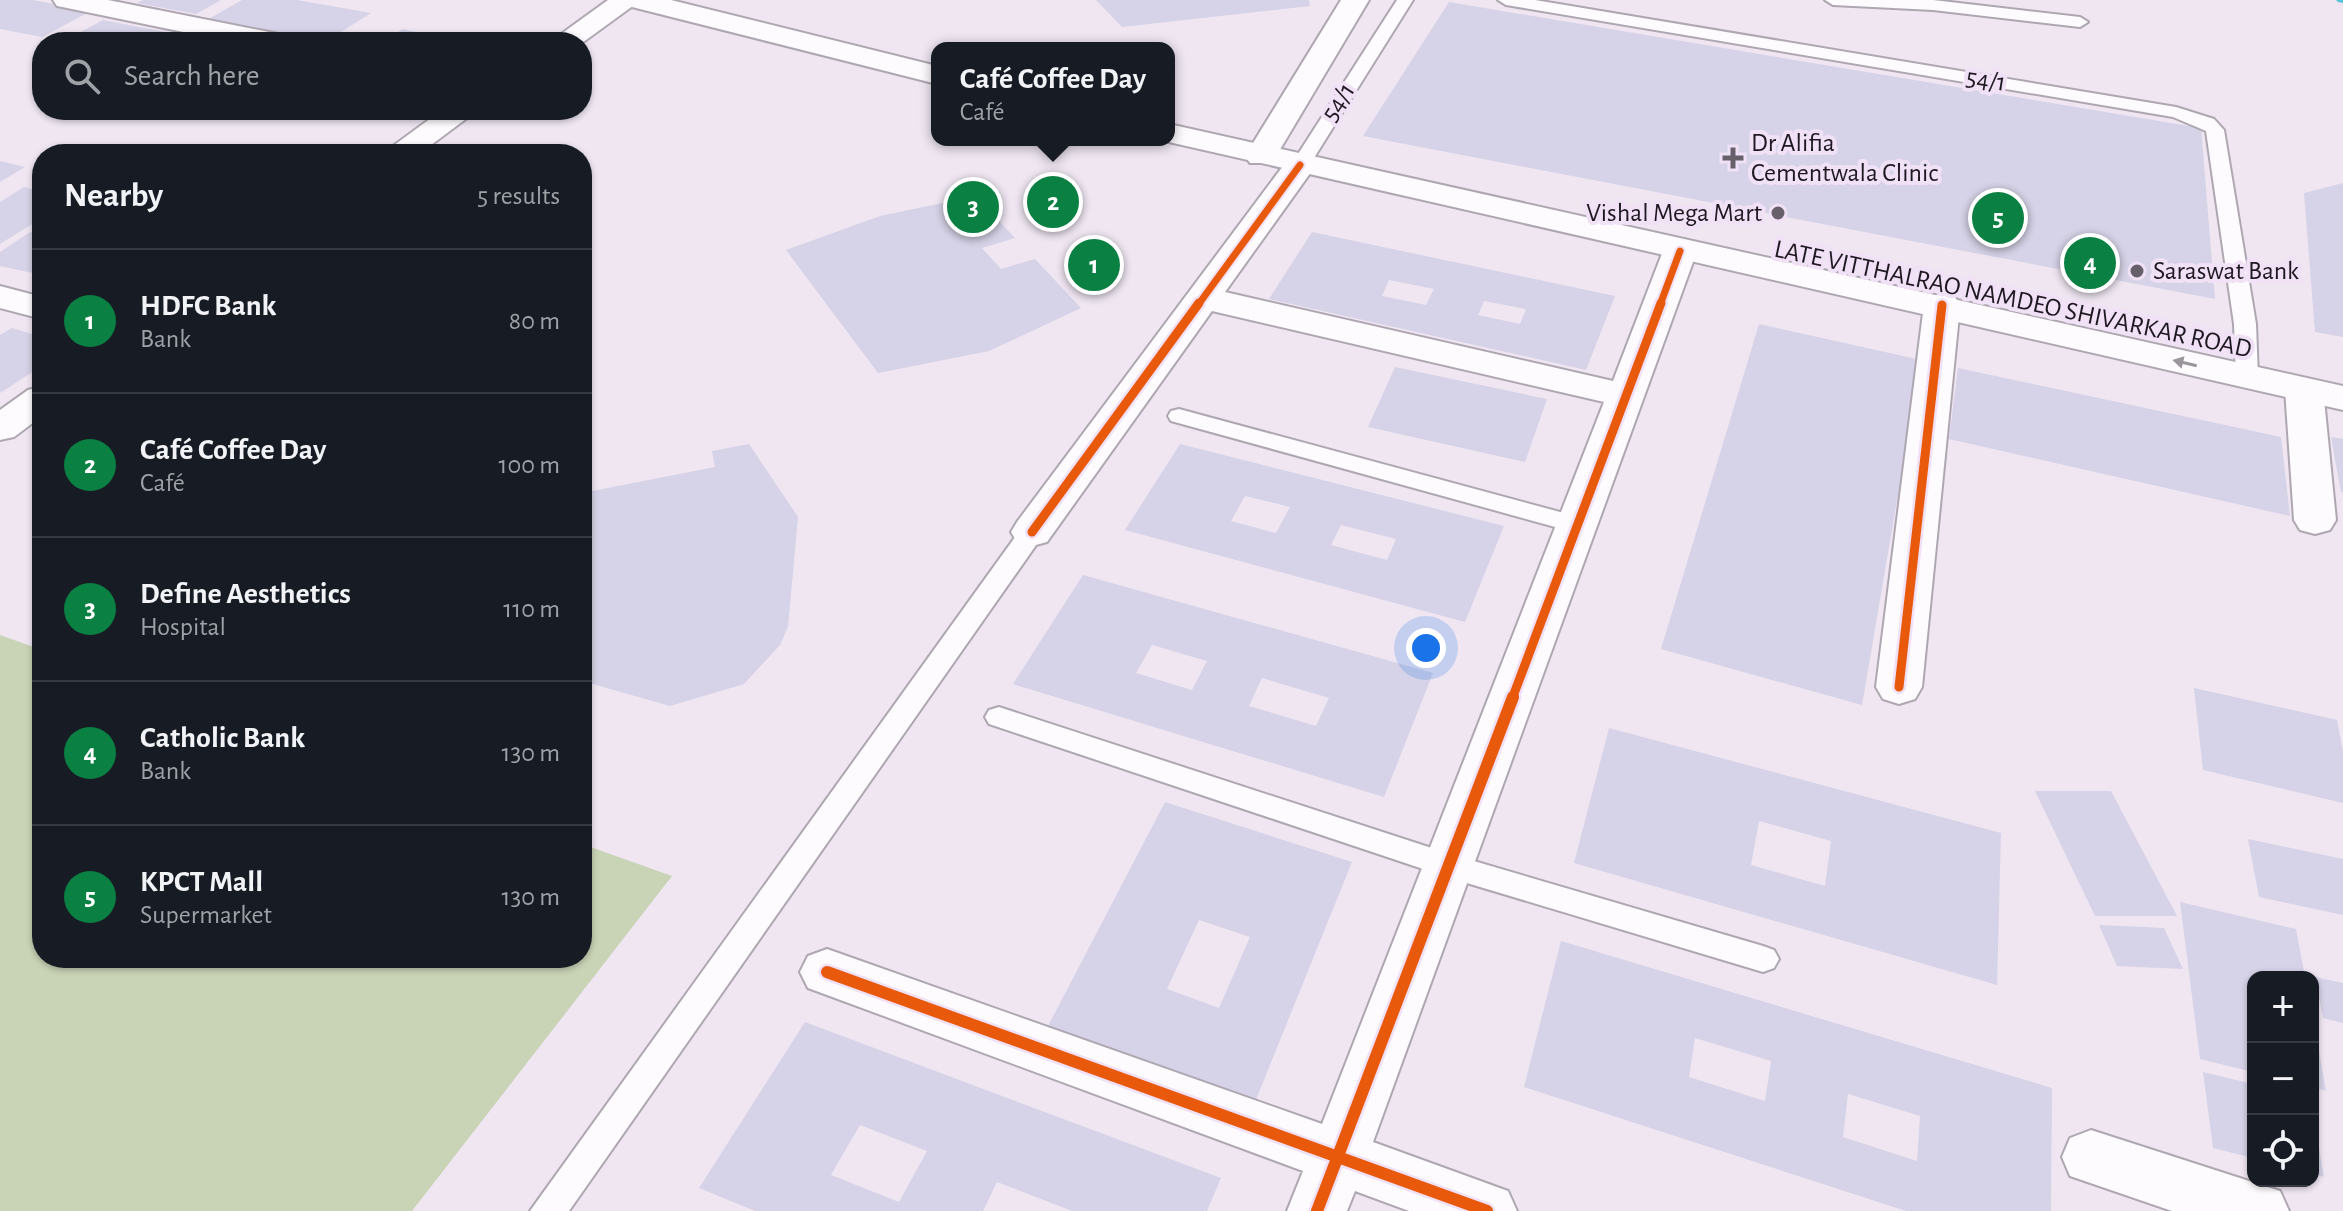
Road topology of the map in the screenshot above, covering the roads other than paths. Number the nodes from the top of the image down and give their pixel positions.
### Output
1 (67, 0) edge
2 (1355, 0) edge
3 (1405, 0) edge
4 (1506, 0) edge
5 (1833, 0) edge
6 (652, 1) edge
7 (2080, 22) dead end
8 (225, 32) edge
9 (585, 32) edge
10 (931, 58) edge
11 (931, 73) edge
12 (1175, 116) edge
13 (448, 120) edge
14 (1175, 134) edge
15 (413, 144) edge
16 (1266, 147) junction
17 (1304, 157) junction
18 (1680, 251) junction
19 (0, 297) edge
20 (1203, 298) junction
21 (32, 305) edge
22 (1942, 305) junction
23 (2245, 363) junction
24 (2343, 368) edge
25 (2304, 389) junction
26 (1625, 395) junction
27 (2343, 398) edge
28 (32, 405) edge
29 (1179, 416) dead end
30 (0, 428) edge
31 (2315, 520) dead end
32 (1577, 525) junction
33 (1032, 532) joint
34 (1899, 687) dead end
35 (999, 717) dead end
36 (1450, 866) junction
37 (1763, 959) dead end
38 (827, 972) dead end
39 (2091, 1157) dead end
40 (1327, 1185) edge
41 (548, 1211) edge
42 (1487, 1211) edge
43 (2259, 1211) edge

1 - 8 street
2 - 16 street
3 - 17 lane, 54/1
4 - 23 lane, 54/1
5 - 7 lane
6 - 9 street
6 - 10 street
6 - 11 street
12 - 16 street, LATE VITTHALRAO NAMDEO SHIVARKAR ROAD
13 - 15 street
14 - 16 street, LATE VITTHALRAO NAMDEO SHIVARKAR ROAD
16 - 17 street, LATE VITTHALRAO NAMDEO SHIVARKAR ROAD
17 - 18 street, LATE VITTHALRAO NAMDEO SHIVARKAR ROAD
17 - 20 street
17 - 23 street, LATE VITTHALRAO NAMDEO SHIVARKAR ROAD
18 - 22 street, LATE VITTHALRAO NAMDEO SHIVARKAR ROAD
18 - 26 street
19 - 21 street
20 - 26 street
20 - 33 street
23 -> 22 street, LATE VITTHALRAO NAMDEO SHIVARKAR ROAD
22 - 34 street
23 - 24 street, LATE VITTHALRAO NAMDEO SHIVARKAR ROAD
23 - 25 street, LATE VITTHALRAO NAMDEO SHIVARKAR ROAD
25 - 27 street, LATE VITTHALRAO NAMDEO SHIVARKAR ROAD
25 - 31 street
26 - 32 street
28 - 30 street
29 - 32 lane
32 - 36 street
33 - 41 lane
35 - 36 lane
36 - 37 lane
36 - 40 street
38 - 40 street
39 - 43 street
40 - 42 street

